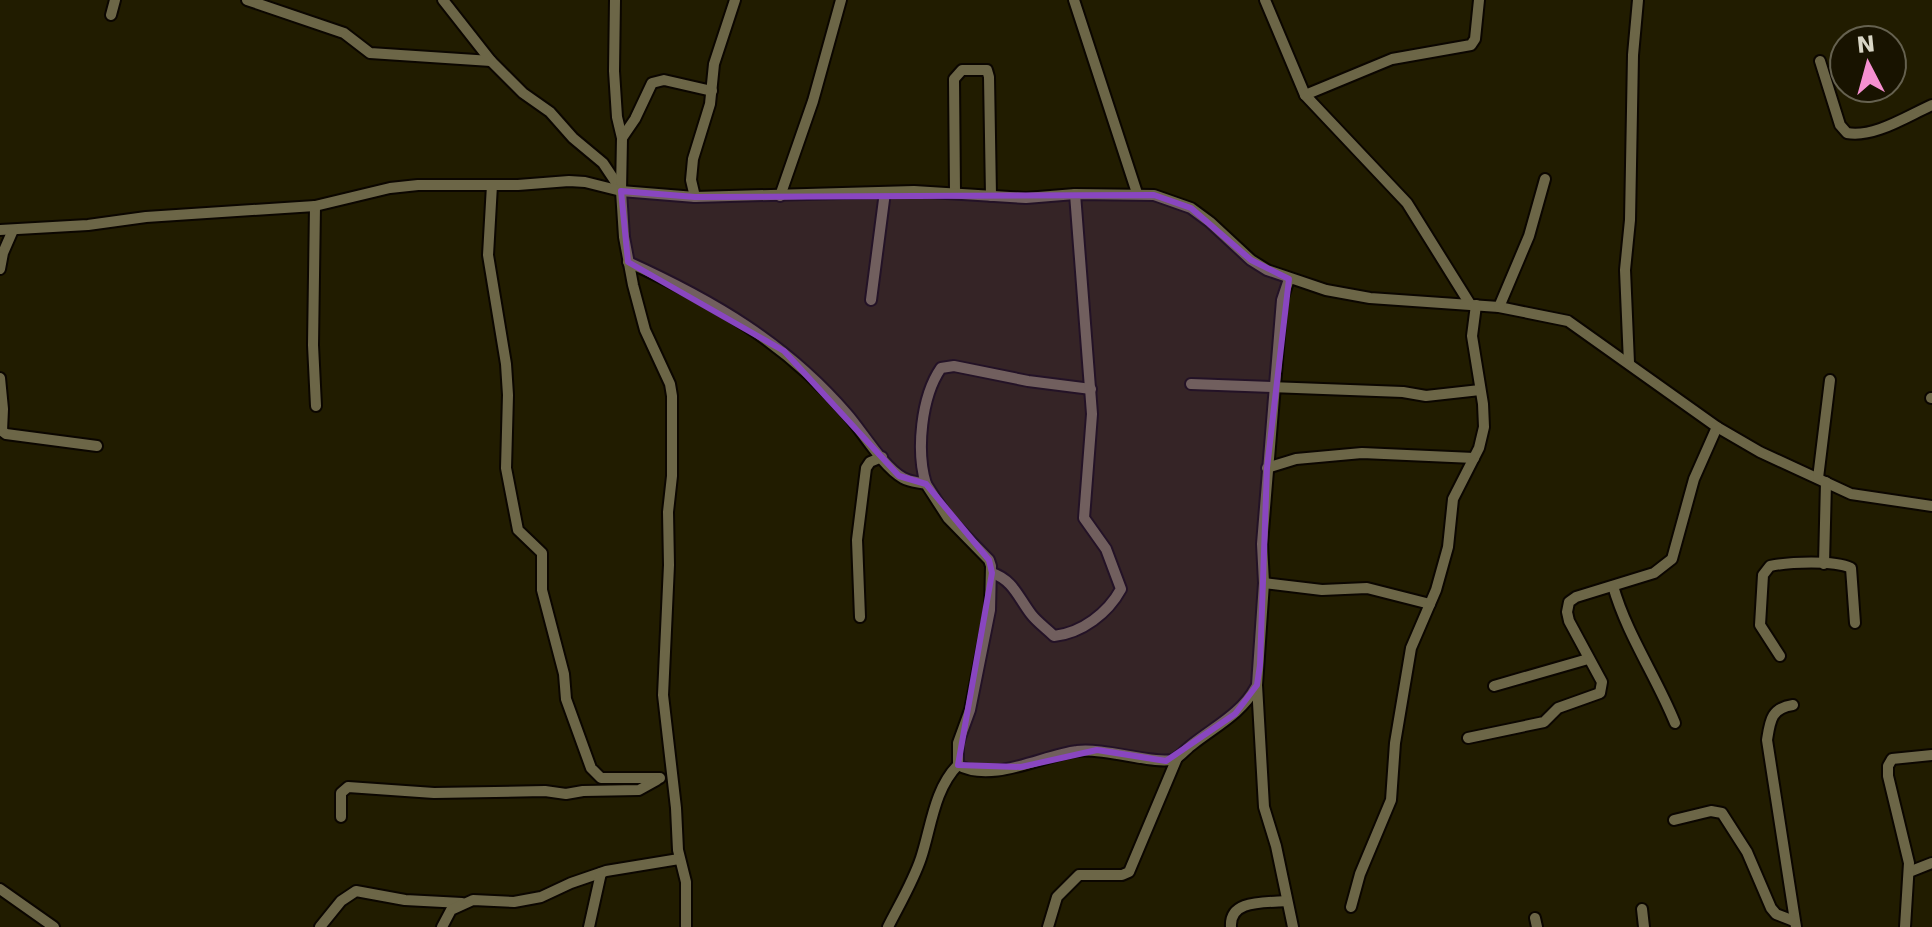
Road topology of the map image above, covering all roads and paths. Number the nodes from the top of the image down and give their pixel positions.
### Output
1 (115, 0) edge
2 (247, 0) edge
3 (443, 0) edge
4 (615, 0) edge
5 (735, 0) edge
6 (841, 0) edge
7 (1074, 0) edge
8 (1265, 0) edge
9 (1479, 0) edge
10 (1638, 0) edge
11 (111, 15) dead end
12 (491, 61) junction
13 (1820, 61) dead end
14 (712, 91) junction
15 (1305, 95) junction
16 (1932, 105) edge
17 (622, 138) junction
18 (1545, 179) dead end
19 (492, 185) junction
20 (621, 191) junction
21 (885, 192) junction
22 (955, 193) junction
23 (1137, 193) junction
24 (1075, 194) junction
25 (780, 196) junction
26 (991, 196) junction
27 (695, 197) junction
28 (315, 206) junction
29 (0, 230) edge
30 (13, 230) junction
31 (628, 262) junction
32 (0, 269) edge
33 (1289, 279) junction
34 (871, 300) dead end
35 (1473, 304) junction
36 (1499, 307) junction
37 (1629, 363) junction
38 (0, 378) edge
39 (1830, 380) dead end
40 (1191, 384) dead end
41 (1276, 387) junction
42 (1091, 389) junction
43 (1480, 390) junction
44 (316, 406) dead end
45 (1717, 427) junction
46 (97, 446) dead end
47 (882, 457) junction
48 (1474, 458) junction
49 (1267, 468) junction
50 (1822, 480) junction
51 (926, 484) junction
52 (1932, 506) edge
53 (1824, 564) junction
54 (992, 573) junction
55 (1264, 583) junction
56 (1613, 586) junction
57 (1430, 604) junction
58 (860, 617) dead end
59 (1855, 623) dead end
60 (1780, 656) dead end
61 (1588, 659) junction
62 (1257, 685) junction
63 (1494, 686) dead end
64 (1793, 705) dead end
65 (1675, 723) dead end
66 (1468, 738) dead end
67 (1932, 755) edge
68 (1177, 758) junction
69 (958, 765) junction
70 (670, 771) junction
71 (660, 778) junction
72 (341, 817) dead end
73 (1674, 820) dead end
74 (679, 859) junction
75 (1932, 863) edge
76 (1909, 872) junction
77 (601, 873) junction
78 (0, 889) edge
79 (1286, 901) junction
80 (462, 903) junction
81 (1351, 907) dead end
82 (1642, 909) dead end
83 (1795, 924) edge
84 (54, 927) edge
85 (320, 927) edge
86 (442, 927) edge
87 (589, 927) edge
88 (686, 927) edge
89 (888, 927) edge
90 (1048, 927) edge
91 (1231, 927) edge
92 (1293, 927) edge
93 (1644, 927) edge
94 (1905, 927) edge

1 - 11 street
2 - 12 street
3 - 12 street
4 - 17 street
5 - 14 street
6 - 25 street
7 - 23 street
8 - 15 street
9 - 15 street
10 - 37 street
12 - 20 street
13 - 16 street
14 - 17 street
14 - 27 street
15 - 35 street
17 - 20 street
18 - 36 street
19 - 20 street
19 - 28 street
19 - 71 street
20 - 27 street
20 - 31 street
21 - 22 street
21 - 25 street
21 - 34 street
22 - 26 street
22 - 26 street
23 - 24 street
23 - 33 street
24 - 26 street
24 - 42 street
25 - 27 street
28 - 30 street
28 - 44 street
29 - 30 street
30 - 32 street
31 - 47 street
31 - 70 street
33 - 35 street
33 - 41 street
35 - 36 street
35 - 43 street
36 - 37 street
37 - 45 street
38 - 46 street
39 - 50 street
40 - 41 street
41 - 43 street
41 - 49 street
42 - 51 street
42 - 54 street
43 - 48 street
45 - 50 street
45 - 56 street
47 - 51 street
47 - 58 street
48 - 49 street
48 - 57 street
49 - 55 street
50 - 52 street
50 - 53 street
51 - 54 street
53 - 59 street
53 - 60 street
54 - 69 street
55 - 57 street
55 - 62 street
56 - 61 street
56 - 65 street
57 - 81 street
61 - 63 street
61 - 66 street
62 - 68 street
62 - 79 street
64 - 83 street
67 - 76 street
68 - 69 street
68 - 90 street
69 - 89 street
70 - 71 street
70 - 74 street
71 - 72 street
73 - 83 street
74 - 77 street
74 - 88 street
75 - 76 street
76 - 94 street
77 - 80 street
77 - 87 street
78 - 84 street
79 - 91 street
79 - 92 street
80 - 85 street
80 - 86 street
82 - 93 street

